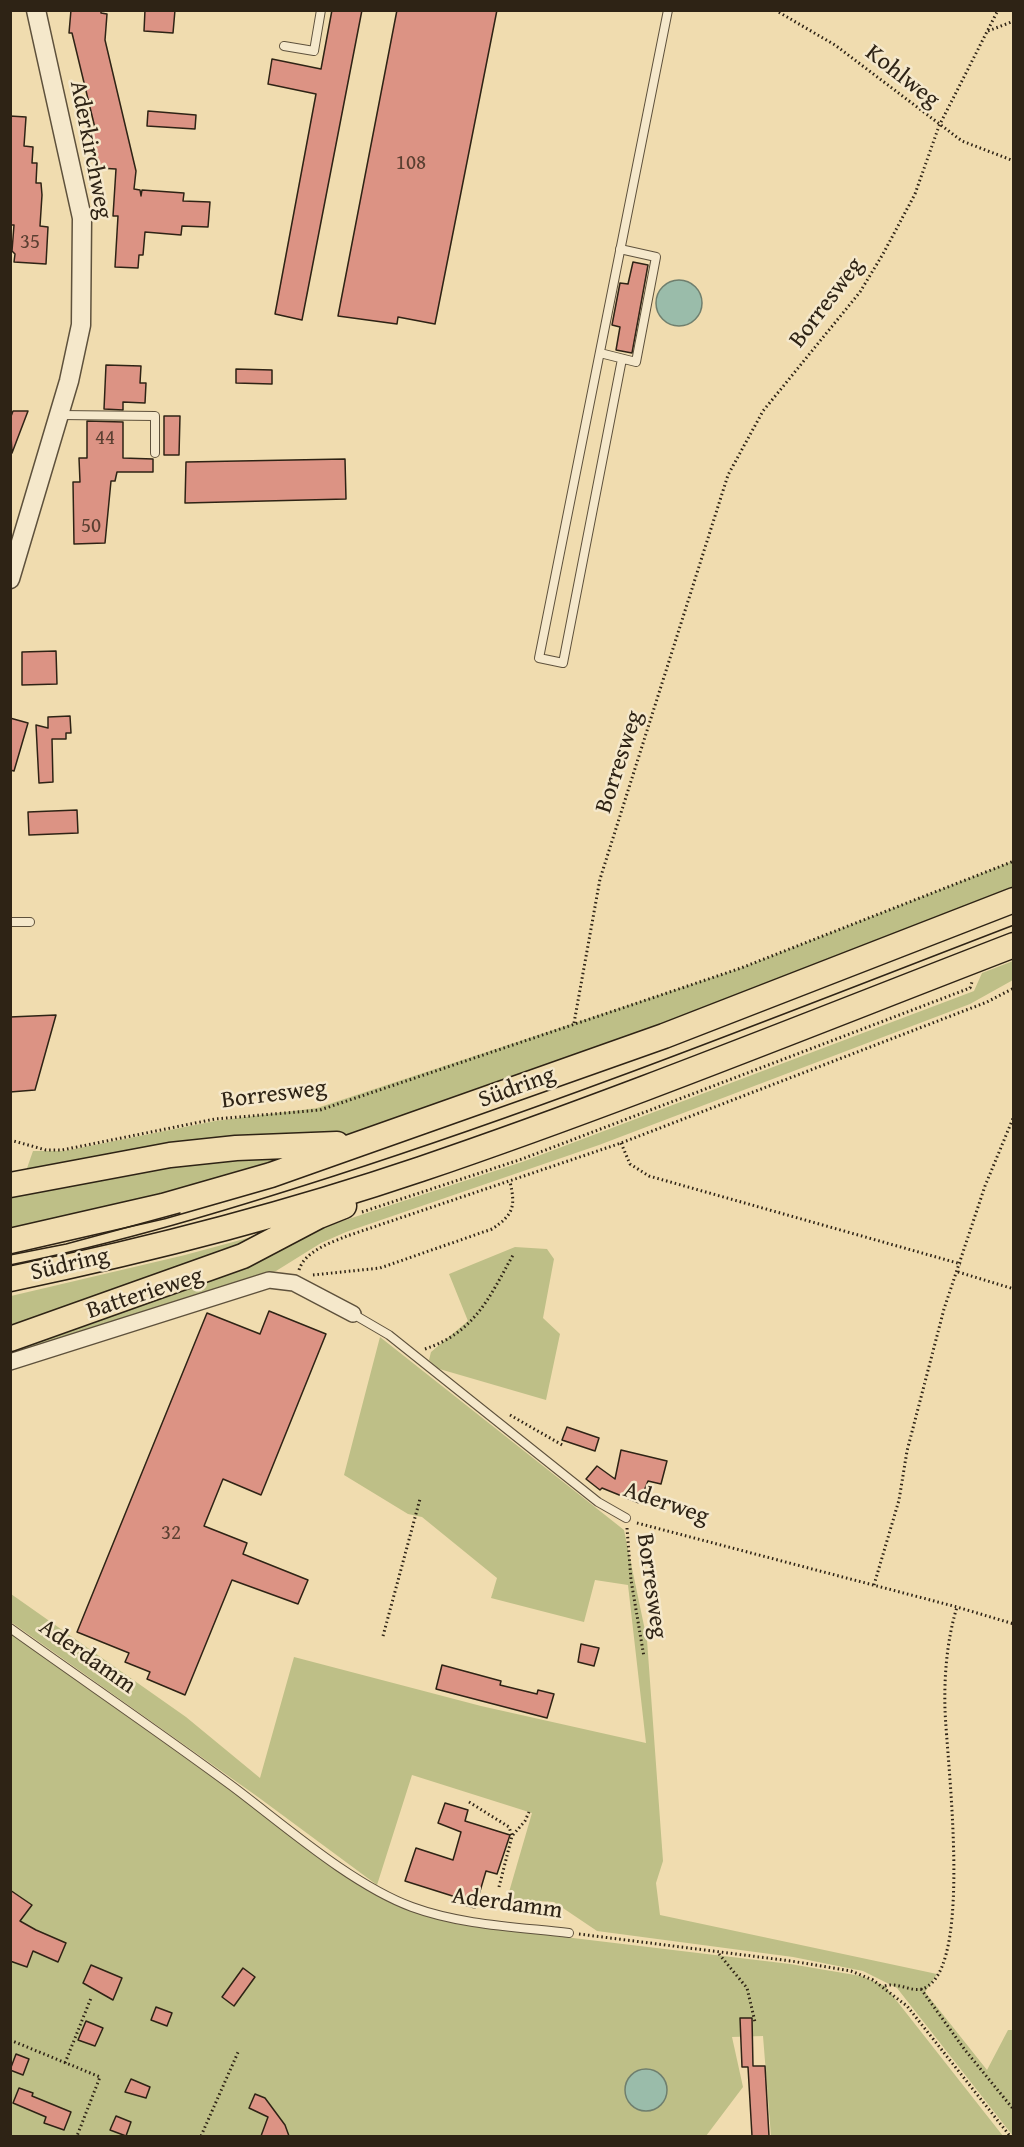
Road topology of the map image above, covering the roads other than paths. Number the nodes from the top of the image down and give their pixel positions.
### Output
1 (36, 10) edge
2 (321, 10) edge
3 (668, 10) edge
4 (284, 46) dead end
5 (621, 249) junction
6 (600, 353) junction
7 (622, 359) junction
8 (59, 416) junction
9 (155, 453) dead end
10 (10, 579) edge
11 (1014, 900) edge
12 (10, 922) edge
13 (30, 922) dead end
14 (1014, 945) edge
15 (369, 1142) junction
16 (419, 1170) junction
17 (10, 1185) edge
18 (10, 1241) edge
19 (10, 1279) edge
20 (294, 1283) joint
21 (353, 1314) joint
22 (10, 1339) edge
23 (10, 1362) edge
24 (626, 1518) road end
25 (10, 1628) edge
26 (569, 1933) road end

1 - 8 street, Aderkirchweg
2 - 4 lane
3 - 5 lane
5 - 6 lane
5 - 7 lane
6 - 7 lane
6 - 7 lane
8 - 9 lane
8 - 10 street, Aderkirchweg
11 - 15 main road, Südring
12 - 13 lane
14 - 16 main road, Südring
15 - 17 main road
15 - 18 main road, Südring
16 - 19 main road, Südring
16 - 22 main road
20 - 21 street, Aderweg
20 - 23 street, Batterieweg
21 - 24 lane, Aderweg
25 - 26 lane, Aderdamm

